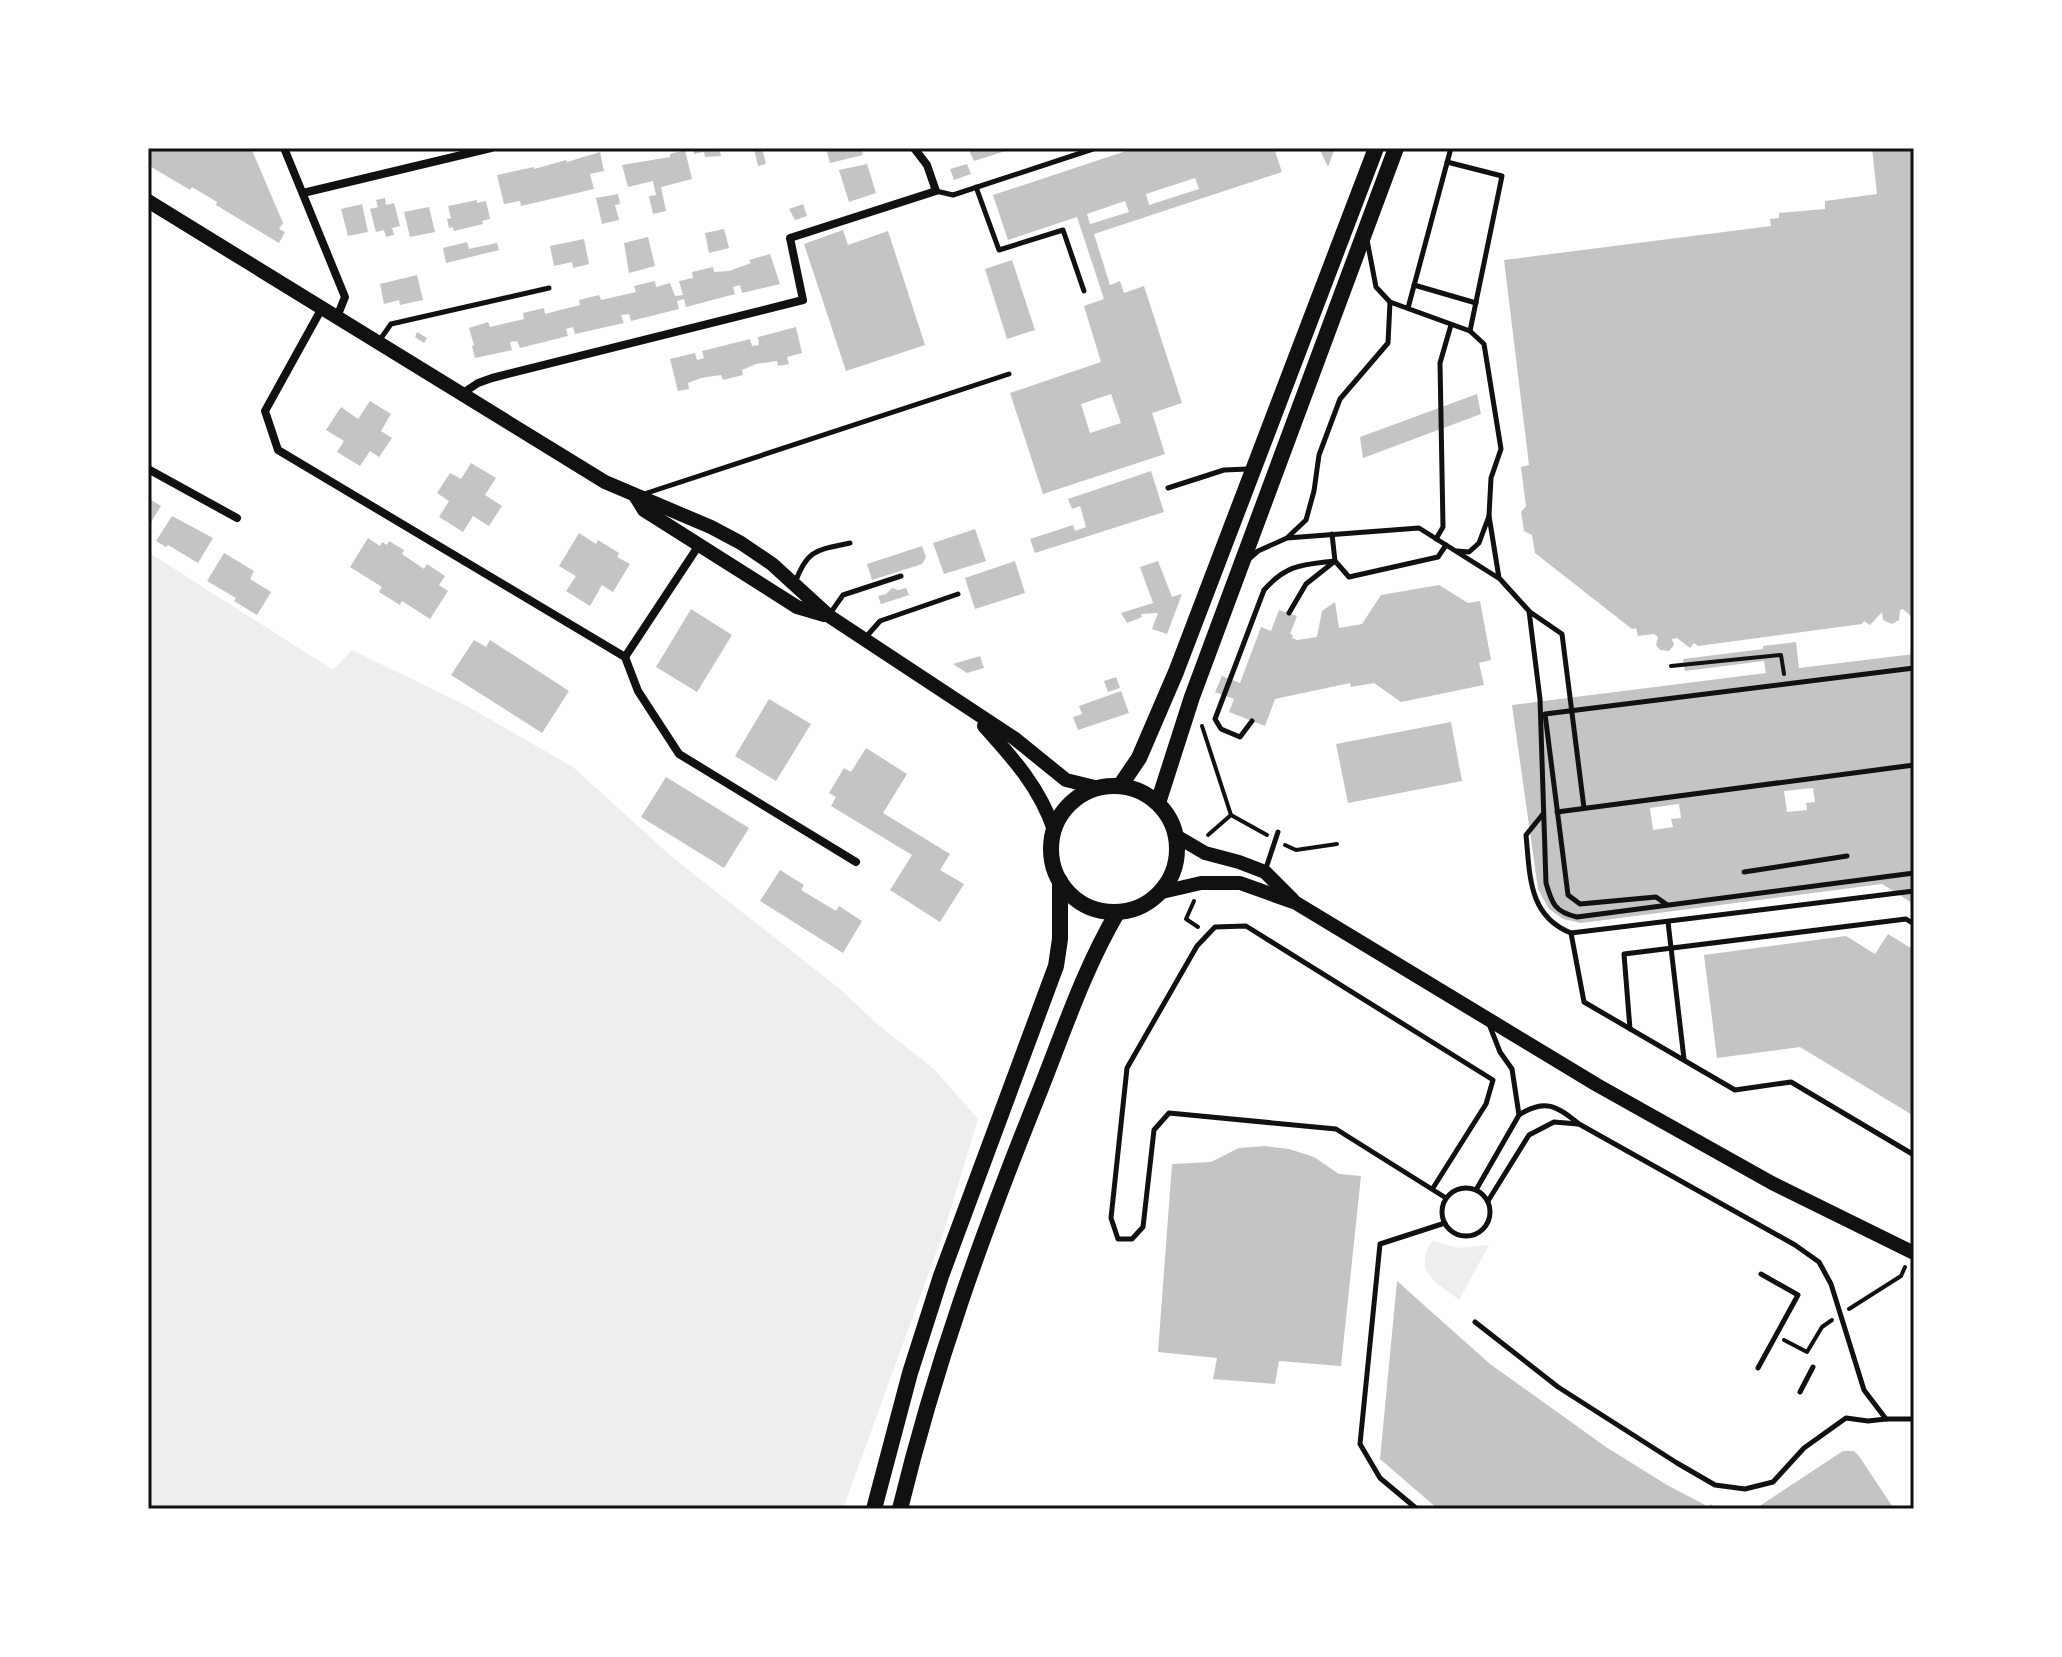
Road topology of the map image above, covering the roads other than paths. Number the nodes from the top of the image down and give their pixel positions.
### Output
1 (284, 148) edge
2 (491, 148) edge
3 (914, 148) edge
4 (1096, 148) edge
5 (1376, 148) edge
6 (1396, 148) edge
7 (1451, 148) edge
8 (1447, 162) junction
9 (976, 187) junction
10 (936, 191) junction
11 (303, 193) junction
12 (148, 201) edge
13 (1365, 232) junction
14 (1414, 285) junction
15 (549, 288) dead end
16 (1084, 291) dead end
17 (1390, 302) junction
18 (1476, 303) junction
19 (322, 308) junction
20 (1408, 308) junction
21 (337, 317) junction
22 (1451, 325) junction
23 (1470, 331) junction
24 (378, 342) junction
25 (1009, 374) dead end
26 (463, 393) junction
27 (148, 469) edge
28 (1253, 469) junction
29 (1168, 488) dead end
30 (636, 497) junction
31 (1489, 516) junction
32 (237, 518) dead end
33 (1332, 534) junction
34 (1287, 538) junction
35 (1436, 539) junction
36 (850, 543) dead end
37 (699, 545) junction
38 (1446, 545) junction
39 (1456, 551) junction
40 (1335, 561) junction
41 (1243, 563) junction
42 (901, 576) dead end
43 (1500, 579) junction
44 (795, 584) junction
45 (958, 594) dead end
46 (1529, 611) junction
47 (1289, 613) dead end
48 (829, 616) junction
49 (865, 638) junction
50 (625, 657) junction
51 (1914, 668) edge
52 (970, 711) junction
53 (1252, 721) dead end
54 (1914, 765) edge
55 (1120, 786) junction
56 (1099, 788) junction
57 (1158, 803) junction
58 (1584, 808) junction
59 (1557, 812) junction
60 (1544, 813) junction
61 (1054, 830) junction
62 (1278, 832) dead end
63 (1176, 836) junction
64 (1847, 856) dead end
65 (856, 862) dead end
66 (1265, 872) junction
67 (1744, 872) dead end
68 (1914, 873) edge
69 (1060, 881) junction
70 (1914, 891) edge
71 (1162, 892) junction
72 (1296, 903) junction
73 (1667, 904) junction
74 (1117, 913) junction
75 (1668, 922) junction
76 (1914, 924) edge
77 (1571, 933) junction
78 (1671, 948) junction
79 (1485, 1016) junction
80 (1630, 1029) junction
81 (1684, 1060) junction
82 (1519, 1115) junction
83 (1579, 1124) junction
84 (1914, 1155) edge
85 (1433, 1188) junction
86 (1476, 1190) junction
87 (1446, 1198) junction
88 (1488, 1201) junction
89 (1445, 1223) junction
90 (1914, 1253) edge
91 (1761, 1274) dead end
92 (1475, 1322) dead end
93 (1813, 1367) dead end
94 (1758, 1368) dead end
95 (1800, 1392) dead end
96 (1886, 1419) junction
97 (1914, 1419) edge
98 (874, 1509) edge
99 (900, 1509) edge
100 (1417, 1509) edge

1 - 11 street
2 - 11 street
3 - 10 street
4 - 9 lane
5 - 28 main road
6 - 13 main road
7 - 8 lane
8 - 14 lane
8 - 18 lane
9 - 10 lane
9 - 16 lane
10 - 26 street
11 - 21 street
12 - 19 main road
13 - 17 lane
13 - 41 main road
14 - 18 lane
14 - 20 lane
15 - 24 lane
17 - 20 lane
17 - 34 lane
18 - 23 lane
19 - 21 main road
19 - 50 street
20 - 22 lane
21 - 24 main road
22 - 23 lane
22 - 35 lane
23 - 31 lane
24 - 26 main road
25 - 30 lane
26 - 30 main road
27 - 32 street
28 - 29 lane
28 - 55 main road
30 - 37 main road
30 - 44 main road
31 - 39 lane
31 - 43 lane
33 - 34 lane
33 - 35 lane
33 - 40 lane
34 - 41 lane
35 - 38 lane
36 - 44 lane
37 - 48 main road
37 - 50 street
38 - 39 lane
38 - 40 lane
39 - 43 lane
40 - 47 lane
40 - 53 lane
41 - 57 main road
42 - 48 lane
43 - 46 lane
44 - 48 main road
45 - 49 lane
46 - 58 lane
46 - 60 lane
48 - 49 main road
49 - 52 main road
50 - 65 street
51 - 59 lane
52 - 56 main road
52 - 61 main road
54 - 58 lane
55 - 56 main road
55 - 57 main road
56 - 61 main road
57 - 63 main road
58 - 59 lane
59 - 73 lane
60 - 73 lane
60 - 77 lane
61 - 69 main road
62 - 66 lane
63 - 66 main road
63 - 71 main road
64 - 67 lane
66 - 72 main road
68 - 73 lane
69 - 74 main road
69 - 98 main road
70 - 75 lane
71 - 72 main road
71 - 74 main road
72 - 79 main road
74 - 99 main road
75 - 77 lane
75 - 78 lane
76 - 78 lane
77 - 80 lane
78 - 80 lane
78 - 81 lane
79 - 82 lane
79 - 90 main road
80 - 81 lane
81 - 84 lane
82 - 83 lane
82 - 86 lane
83 - 88 lane
83 - 96 lane
85 - 85 lane
85 - 87 lane
86 - 87 lane
86 - 88 lane
87 - 89 lane
88 - 89 lane
89 - 100 lane
91 - 94 lane
92 - 96 lane
93 - 95 lane
96 - 97 lane

